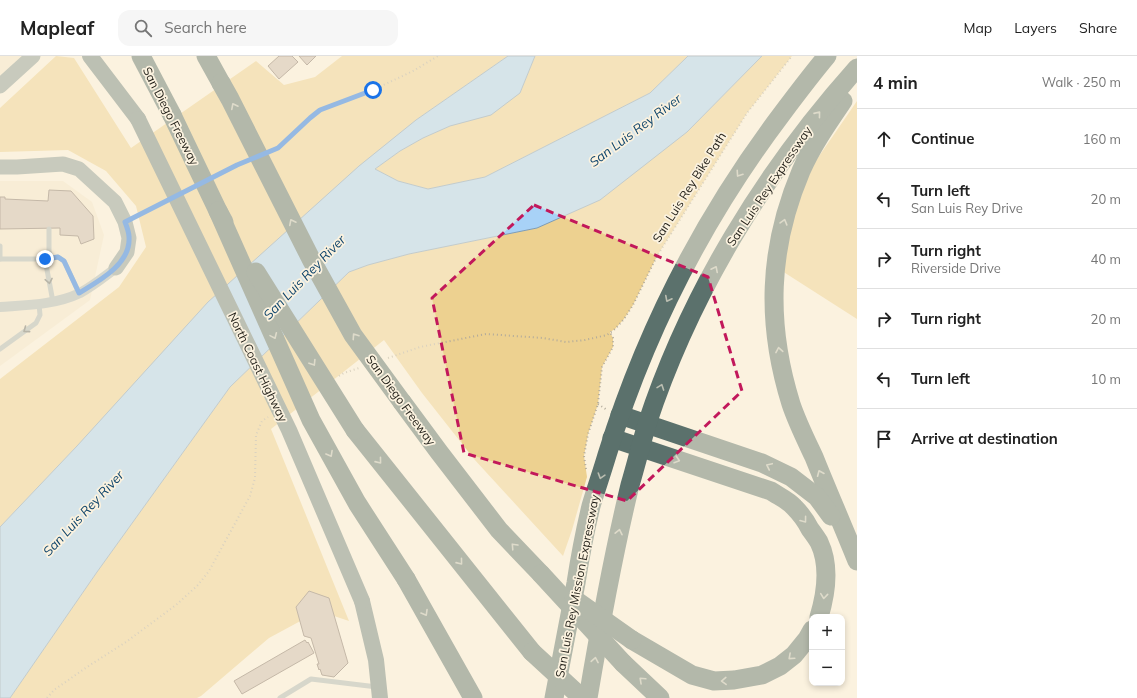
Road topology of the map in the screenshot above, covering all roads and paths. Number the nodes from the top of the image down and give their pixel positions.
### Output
1 (33, 56) edge
2 (90, 56) edge
3 (141, 56) edge
4 (206, 56) edge
5 (213, 56) edge
6 (438, 56) edge
7 (792, 56) edge
8 (828, 56) edge
9 (857, 68) edge
10 (857, 82) edge
11 (221, 83) junction
12 (0, 86) edge
13 (271, 151) dead end
14 (250, 159) dead end
15 (0, 167) edge
16 (216, 176) dead end
17 (167, 201) dead end
18 (218, 211) junction
19 (125, 222) junction
20 (49, 229) dead end
21 (0, 246) edge
22 (0, 259) edge
23 (48, 259) junction
24 (116, 268) joint
25 (79, 293) junction
26 (53, 302) junction
27 (39, 304) junction
28 (0, 307) edge
29 (0, 349) edge
30 (620, 415) junction
31 (648, 423) junction
32 (612, 438) junction
33 (640, 448) junction
34 (586, 470) dead end
35 (857, 561) edge
36 (857, 565) edge
37 (541, 574) junction
38 (820, 614) edge
39 (809, 635) edge
40 (532, 652) junction
41 (380, 693) edge
42 (280, 698) edge
43 (473, 698) edge
44 (554, 698) edge
45 (564, 698) edge
46 (582, 698) edge
47 (588, 698) edge
48 (660, 698) edge

1 - 12 street
2 - 41 main road, North Coast Highway, bridge
3 - 18 highway, San Diego Freeway, bridge
4 - 11 highway, San Diego Freeway
5 - 11 highway
6 - 13 path
7 - 34 path, San Luis Rey Bike Path
8 -> 30 highway, San Luis Rey Mission Expressway
31 -> 9 highway, San Luis Rey Expressway
35 -> 10 highway
37 -> 11 highway, San Diego Freeway, bridge
14 - 16 path
15 - 19 street
17 - 19 path
18 -> 40 highway, San Diego Freeway, bridge
18 -> 43 highway, bridge
19 - 24 street
20 - 23 lane
21 - 22 lane
22 - 23 lane
23 - 25 lane
23 -> 26 lane
24 - 25 street
25 - 26 street
26 - 27 street
27 - 28 street
27 -> 29 lane
30 - 31 highway
30 - 32 highway, San Luis Rey Mission Expressway
31 - 33 highway
36 -> 31 highway
32 - 33 highway
32 -> 44 highway, San Luis Rey Mission Expressway
33 -> 38 highway
47 -> 33 highway
39 -> 37 highway, bridge
48 -> 37 highway, San Diego Freeway, bridge
40 - 45 highway, bridge
40 - 46 highway, San Diego Freeway, bridge
41 - 42 lane

